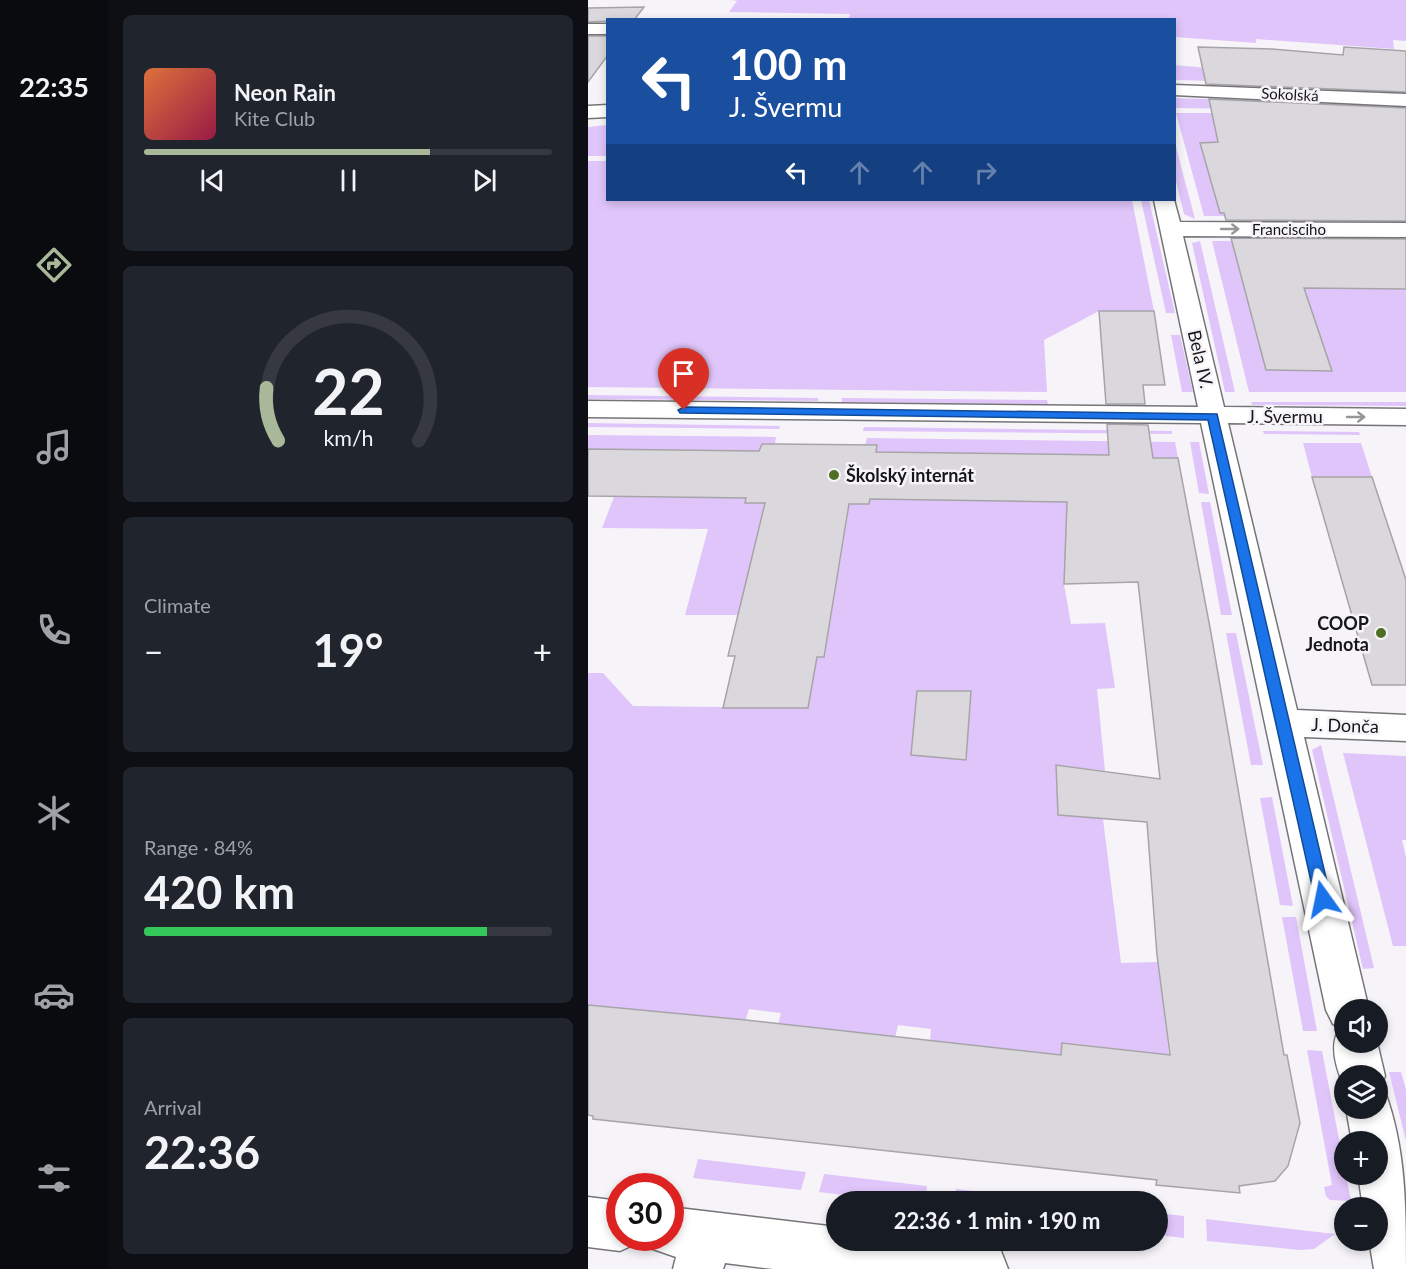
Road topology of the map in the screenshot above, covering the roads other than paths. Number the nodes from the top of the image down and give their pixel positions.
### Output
1 (588, 29) edge
2 (606, 29) edge
3 (1176, 90) edge
4 (1406, 100) edge
5 (606, 111) edge
6 (588, 112) edge
7 (1164, 201) edge
8 (1171, 229) junction
9 (1406, 230) edge
10 (588, 409) edge
11 (1213, 416) junction
12 (1406, 417) edge
13 (1284, 723) junction
14 (1406, 728) edge
15 (1346, 999) edge
16 (1384, 1185) edge
17 (588, 1222) edge
18 (606, 1224) edge
19 (692, 1246) edge
20 (983, 1269) edge
21 (1399, 1269) edge

1 - 2 street
3 - 4 street, Sokolská
5 - 6 street
7 - 8 street, Bela IV.
8 -> 9 street, Francisciho
8 - 11 street, Bela IV.
10 - 11 street, J. Švermu
11 -> 12 street, J. Švermu
11 - 13 street, Bela IV.
13 - 14 street, J. Donča
13 - 15 street, Bela IV.
16 - 21 street
17 - 18 street
19 - 20 street

